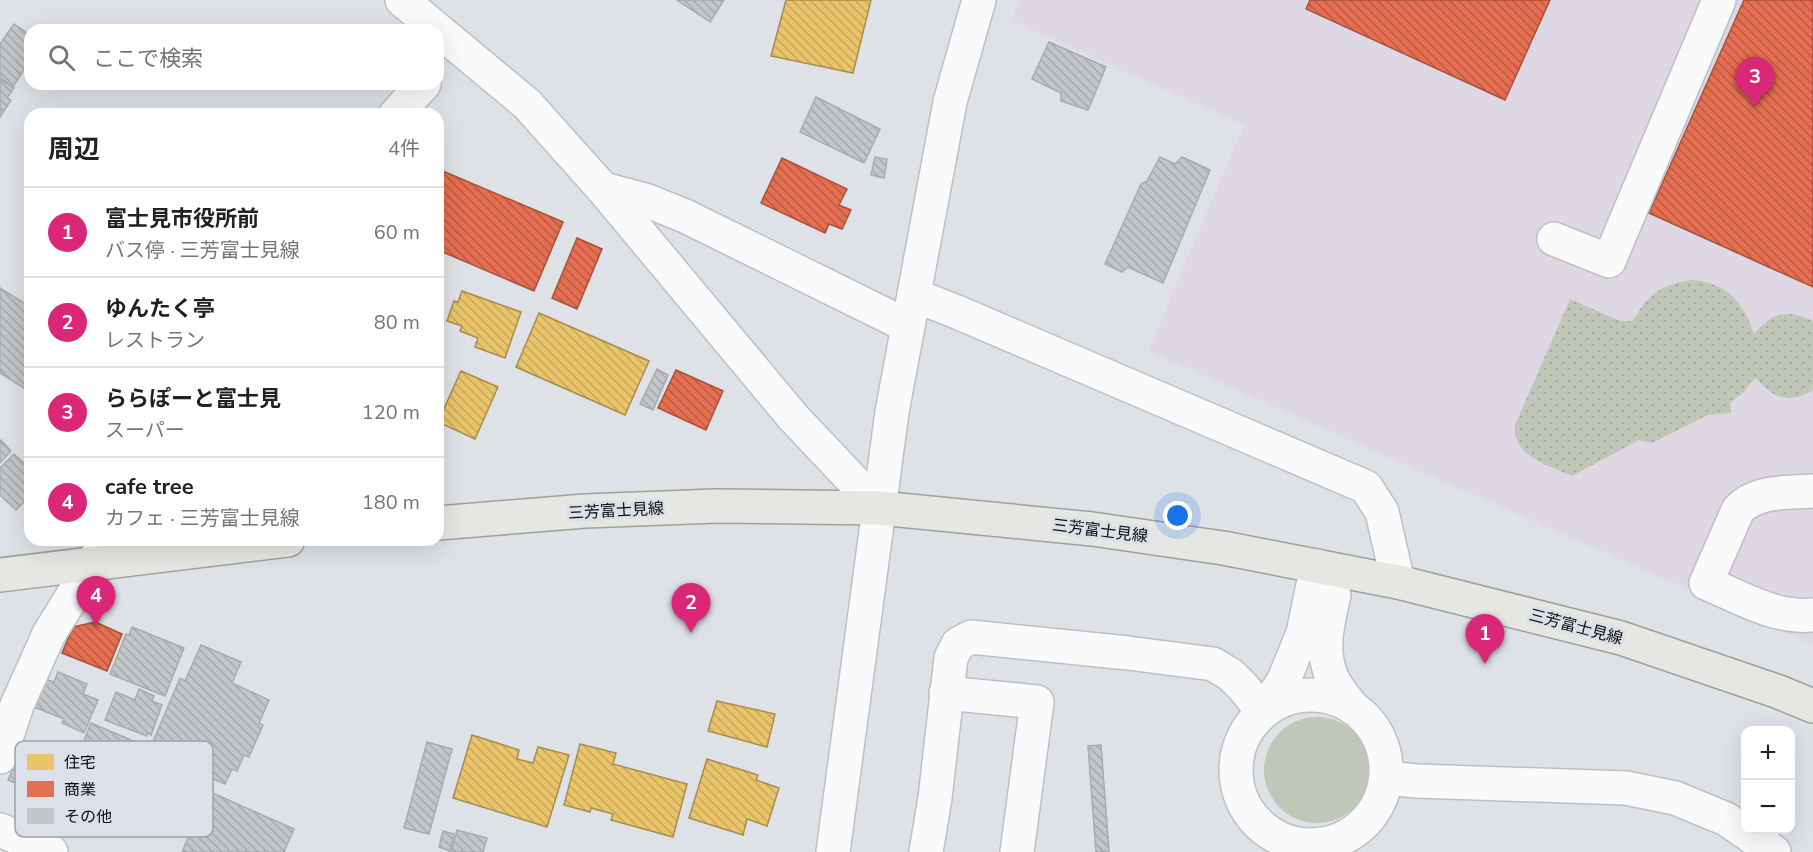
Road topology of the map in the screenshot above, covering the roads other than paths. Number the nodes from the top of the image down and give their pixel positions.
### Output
1 (402, 0) edge
2 (979, 0) edge
3 (1719, 0) edge
4 (421, 24) edge
5 (448, 57) edge
6 (418, 90) edge
7 (402, 108) edge
8 (603, 189) junction
9 (1554, 239) dead end
10 (911, 310) junction
11 (1813, 491) edge
12 (879, 508) junction
13 (444, 521) edge
14 (185, 546) edge
15 (100, 551) edge
16 (1328, 568) junction
17 (0, 575) edge
18 (1398, 582) junction
19 (1813, 615) edge
20 (946, 693) junction
21 (1813, 706) edge
22 (1353, 708) junction
23 (1263, 712) junction
24 (0, 757) edge
25 (1386, 778) junction
26 (0, 830) edge
27 (15, 836) edge
28 (16, 837) edge
29 (1765, 849) edge
30 (51, 852) edge
31 (833, 852) edge
32 (926, 852) edge
33 (1017, 852) edge

1 - 4 street
2 - 10 street
3 - 9 street
5 - 8 street
6 - 7 street
8 - 10 street
8 - 12 street
10 - 12 street
10 - 18 street
11 - 19 street
12 - 13 main road, 三芳富士見線
12 - 16 main road, 三芳富士見線
12 - 31 street
14 - 15 main road
15 - 17 main road
15 - 24 street
16 - 18 main road, 三芳富士見線
16 - 22 street
16 - 23 street
18 - 21 main road, 三芳富士見線
20 - 23 street
20 - 32 street
20 - 33 street
22 - 23 street
22 - 25 street
23 - 25 street
25 - 29 street
26 - 27 street
28 - 30 street

